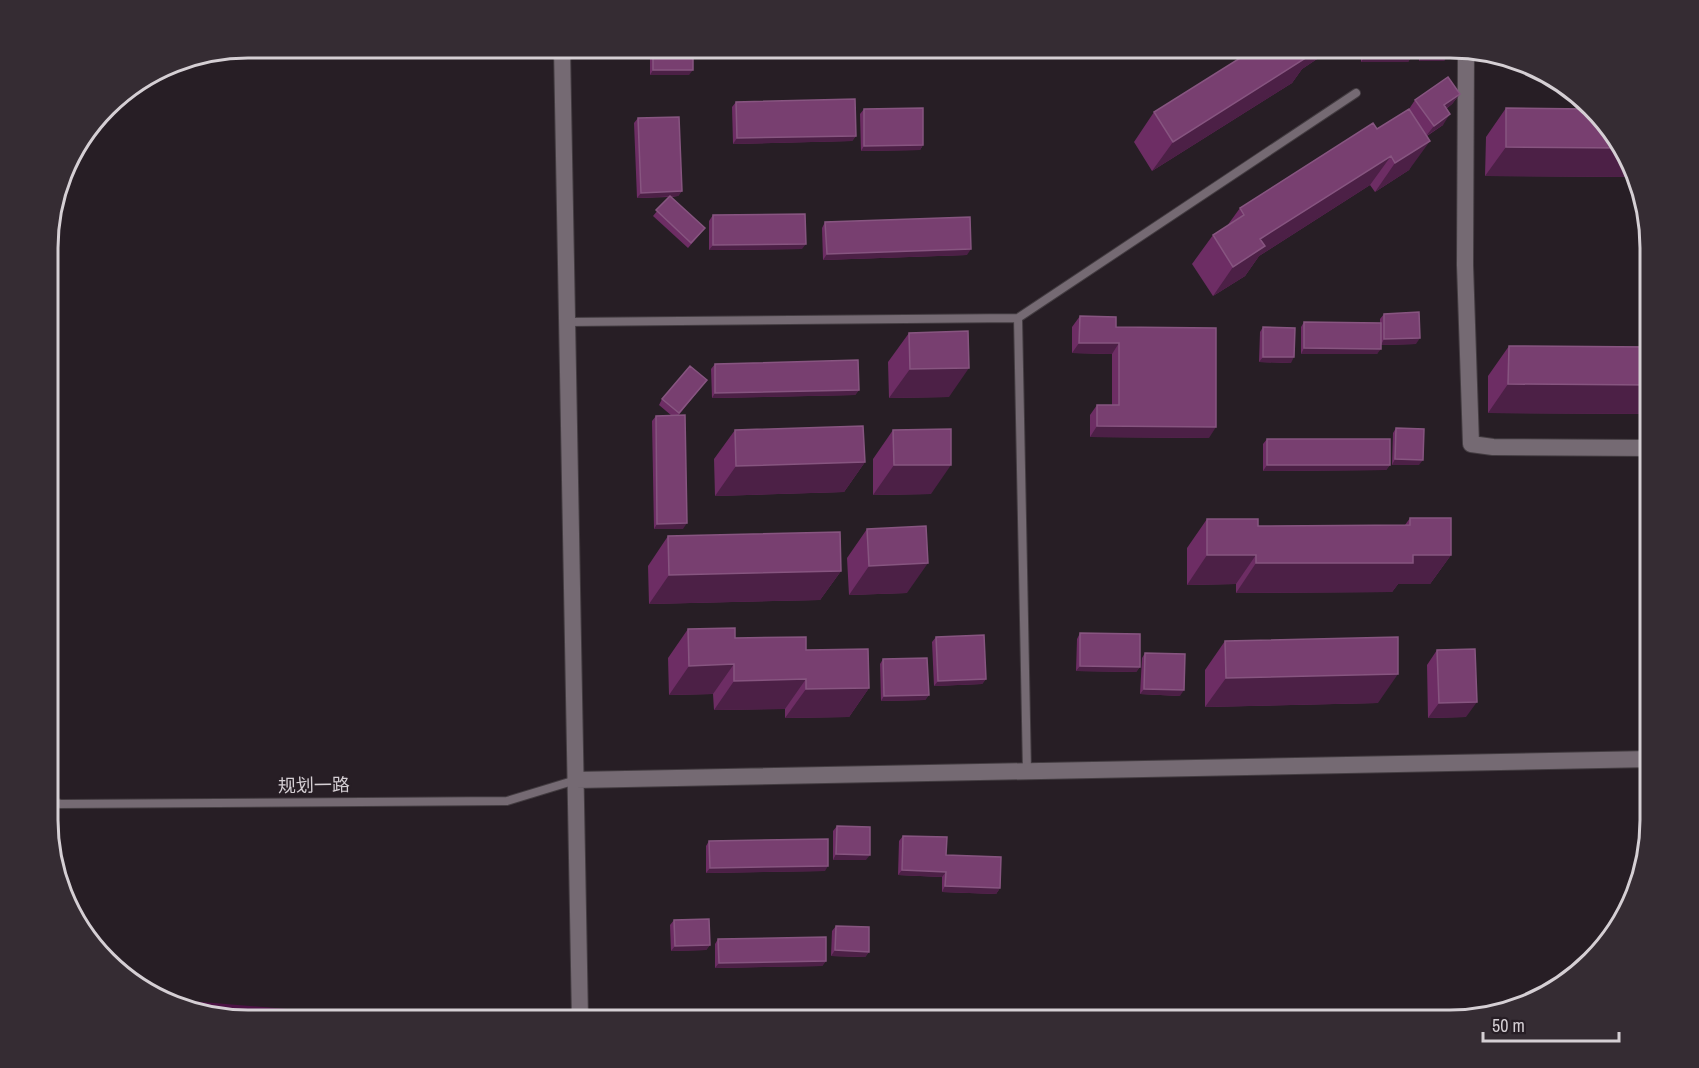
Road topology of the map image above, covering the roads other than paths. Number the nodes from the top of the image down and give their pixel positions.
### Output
1 (562, 58) edge
2 (1466, 59) edge
3 (1356, 93) dead end
4 (1018, 318) junction
5 (567, 322) junction
6 (1640, 448) edge
7 (1640, 759) edge
8 (1027, 771) junction
9 (576, 780) junction
10 (58, 803) edge
11 (580, 1010) edge

1 - 5 street
2 - 6 street
3 - 4 lane
4 - 5 lane
4 - 8 lane
5 - 9 street
7 - 8 street
8 - 9 street
9 - 10 lane, 规划一路
9 - 11 street

